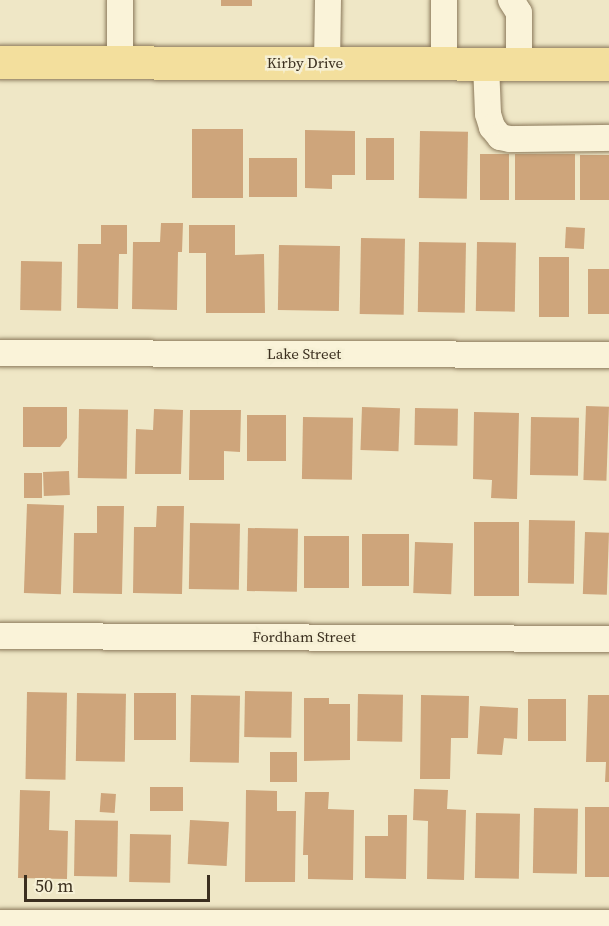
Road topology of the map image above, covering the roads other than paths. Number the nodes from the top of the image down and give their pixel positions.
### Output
1 (120, 0) edge
2 (328, 0) edge
3 (444, 0) edge
4 (511, 0) edge
5 (0, 62) edge
6 (120, 63) junction
7 (327, 64) junction
8 (444, 64) junction
9 (486, 64) junction
10 (519, 64) junction
11 (609, 64) edge
12 (609, 138) edge
13 (0, 352) edge
14 (609, 355) edge
15 (0, 636) edge
16 (609, 639) edge
17 (0, 923) edge
18 (609, 924) edge

1 - 6 street
2 - 7 street
3 - 8 street
4 - 10 street
5 - 6 main road, Kirby Drive
6 - 7 main road, Kirby Drive
7 - 8 main road, Kirby Drive
8 - 9 main road, Kirby Drive
9 - 10 main road, Kirby Drive
9 - 12 street
10 - 11 main road, Kirby Drive
13 - 14 street, Lake Street
15 - 16 street, Fordham Street
17 - 18 street

